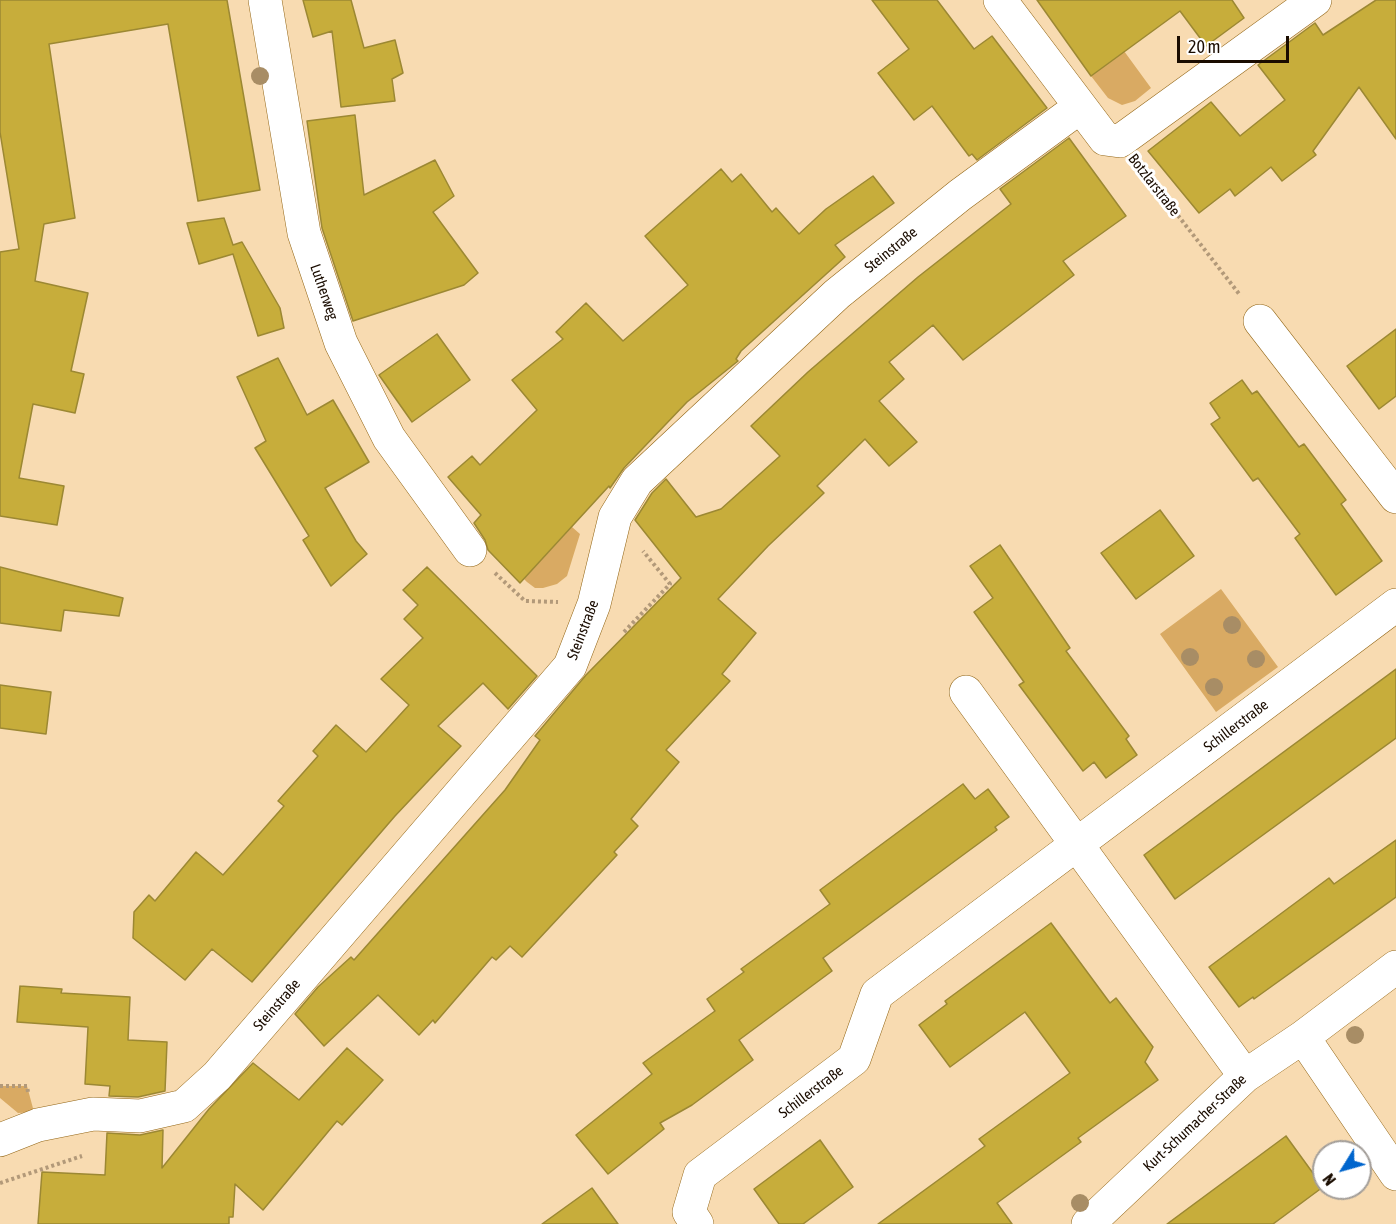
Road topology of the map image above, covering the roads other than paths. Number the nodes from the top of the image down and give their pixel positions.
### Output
1 (265, 0) edge
2 (1000, 0) edge
3 (1315, 0) edge
4 (1080, 107) junction
5 (1260, 321) road end
6 (1396, 497) edge
7 (470, 550) road end
8 (1396, 605) edge
9 (966, 692) dead end
10 (1077, 847) junction
11 (1396, 967) edge
12 (1303, 1037) junction
13 (1245, 1076) junction
14 (0, 1140) edge
15 (1396, 1174) edge
16 (698, 1224) edge
17 (1088, 1224) edge

1 - 7 street, Lutherweg
2 - 4 street, Botzlarstraße
3 - 4 street, Botzlarstraße
4 - 14 street, Steinstraße
5 - 6 street
8 - 10 street, Schillerstraße
9 - 10 street
10 - 13 street
10 - 16 street, Schillerstraße
11 - 12 street, Kurt-Schumacher-Straße
12 - 13 street, Kurt-Schumacher-Straße
12 - 15 street
13 - 17 street, Kurt-Schumacher-Straße

